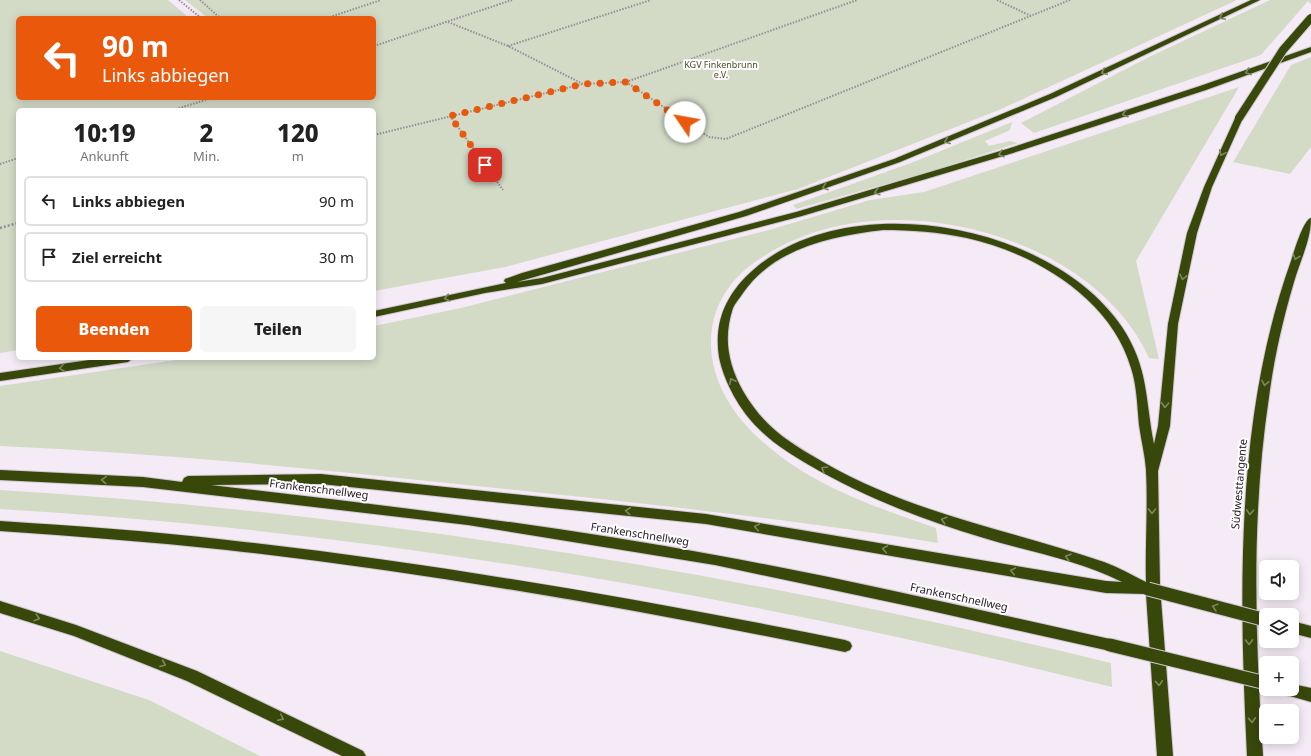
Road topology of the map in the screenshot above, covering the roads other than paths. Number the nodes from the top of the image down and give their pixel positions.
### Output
1 (1257, 0) edge
2 (1311, 18) edge
3 (1311, 49) edge
4 (1311, 221) edge
5 (485, 290) junction
6 (376, 314) edge
7 (115, 360) edge
8 (0, 377) edge
9 (1152, 472) junction
10 (0, 475) edge
11 (143, 482) junction
12 (0, 526) edge
13 (1148, 589) junction
14 (0, 607) edge
15 (1259, 618) edge
16 (1299, 629) edge
17 (1311, 632) edge
18 (845, 646) dead end
19 (1259, 681) edge
20 (1299, 692) edge
21 (1311, 695) edge
22 (358, 756) edge
23 (1165, 756) edge
24 (1255, 756) edge

1 -> 5 highway
2 -> 9 highway, bridge
3 -> 5 highway
4 -> 24 highway, Südwesttangente
5 -> 6 highway
7 -> 8 highway
13 -> 9 highway
9 -> 23 highway
11 -> 10 highway, Frankenschnellweg
13 -> 11 highway
11 - 19 highway, Frankenschnellweg, bridge
12 - 18 highway
15 -> 13 highway, bridge
14 -> 22 highway
16 - 17 highway
20 - 21 highway

